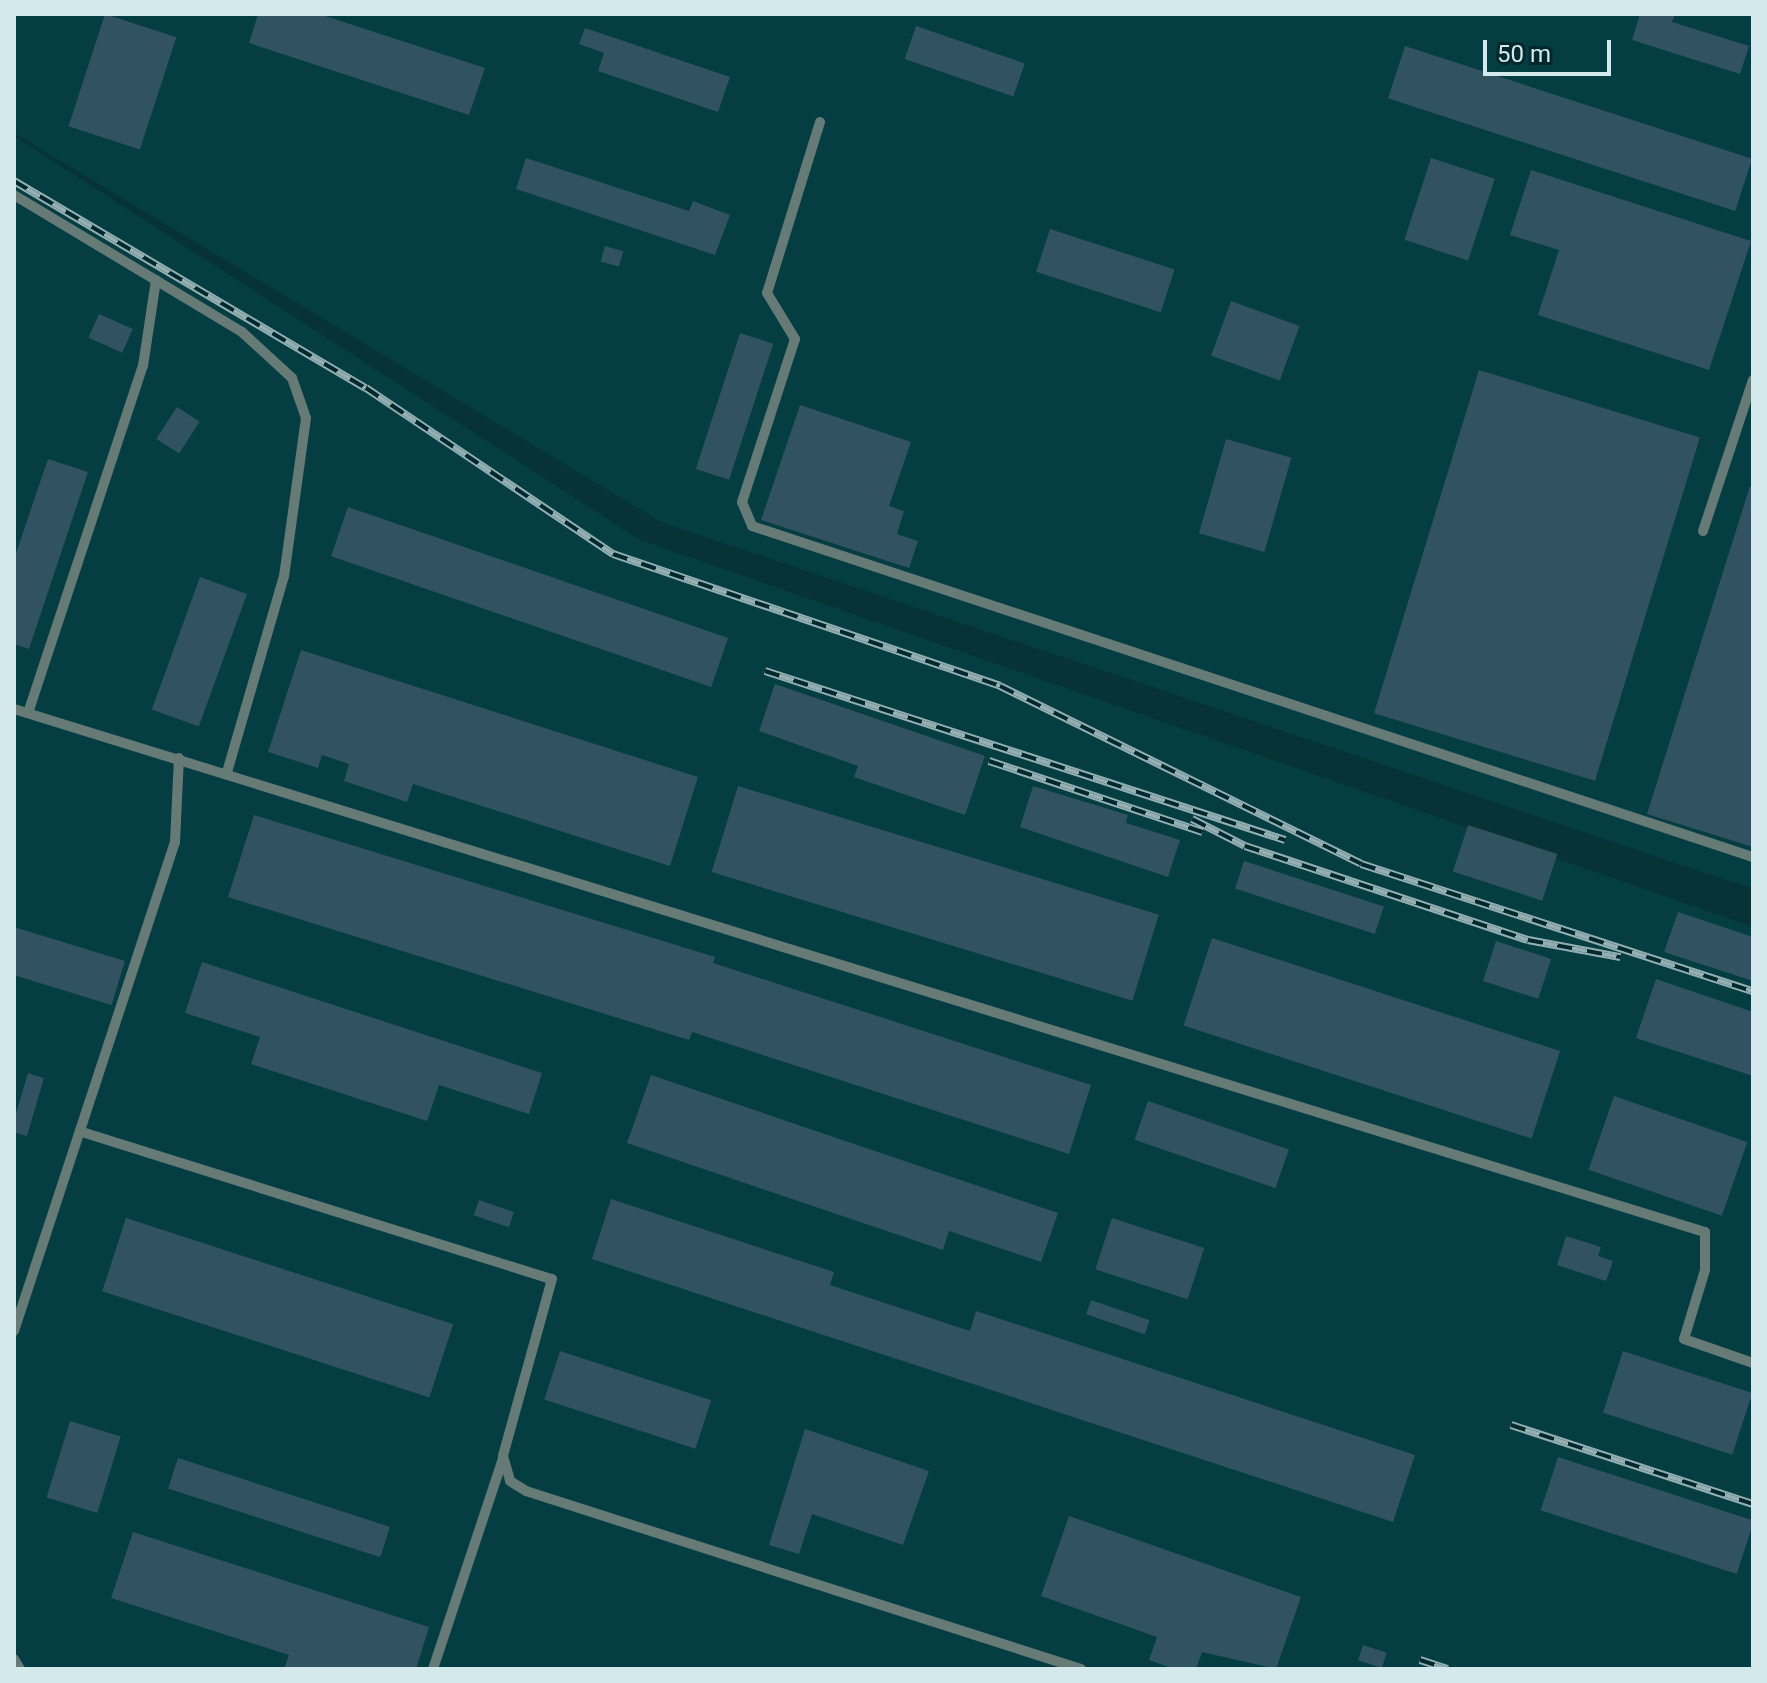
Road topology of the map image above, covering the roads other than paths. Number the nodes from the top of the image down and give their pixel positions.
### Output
1 (820, 122) dead end
2 (14, 195) edge
3 (156, 280) junction
4 (1753, 380) edge
5 (1740, 418) junction
6 (1753, 423) edge
7 (1703, 531) dead end
8 (14, 709) edge
9 (28, 713) junction
10 (179, 758) junction
11 (227, 772) junction
12 (1753, 857) edge
13 (82, 1132) junction
14 (14, 1331) edge
15 (1753, 1363) edge
16 (503, 1456) junction
17 (14, 1659) edge
18 (20, 1669) edge
19 (433, 1669) edge
20 (1081, 1669) edge

1 - 12 lane
2 - 3 lane
3 - 9 lane
3 - 11 lane
4 - 5 lane
5 - 6 lane
5 - 7 lane
8 - 9 lane
9 - 10 lane
10 - 11 lane
10 - 13 lane
11 - 15 lane
13 - 14 lane
13 - 16 lane
16 - 19 lane
16 - 20 lane
17 - 18 lane

